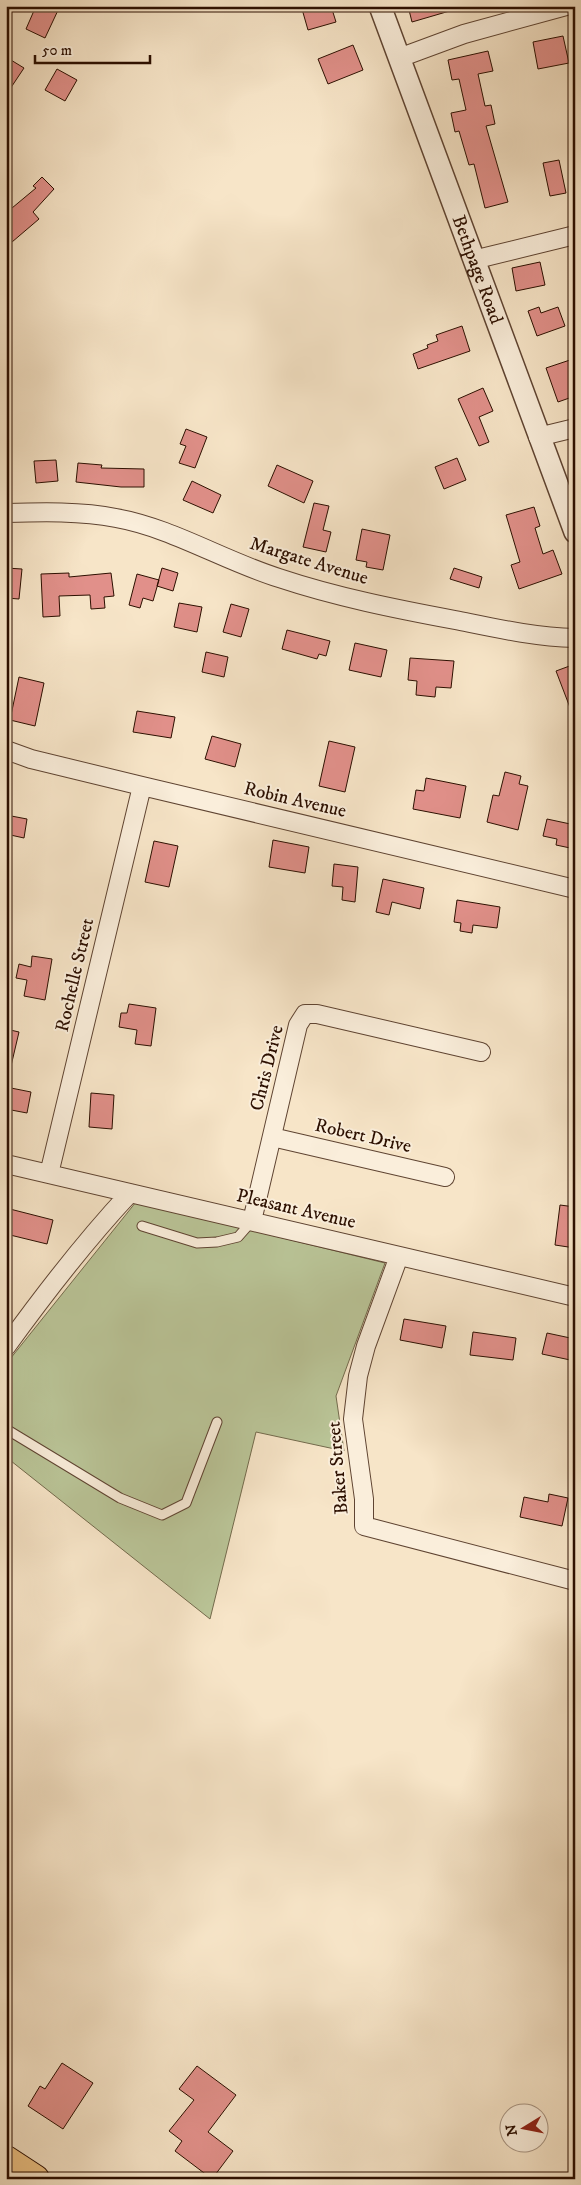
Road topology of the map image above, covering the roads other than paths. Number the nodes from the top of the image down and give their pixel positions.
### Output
1 (380, 6) edge
2 (566, 6) edge
3 (399, 58) junction
4 (575, 235) edge
5 (473, 260) junction
6 (575, 428) edge
7 (538, 437) junction
8 (6, 513) edge
9 (575, 532) edge
10 (575, 638) edge
11 (6, 750) edge
12 (142, 786) junction
13 (575, 889) edge
14 (481, 1052) dead end
15 (272, 1137) junction
16 (6, 1164) edge
17 (50, 1174) junction
18 (445, 1176) dead end
19 (130, 1193) junction
20 (252, 1220) junction
21 (142, 1226) dead end
22 (399, 1256) junction
23 (575, 1297) edge
24 (6, 1347) edge
25 (217, 1422) dead end
26 (6, 1429) edge
27 (575, 1581) edge
28 (6, 2160) edge
29 (35, 2179) edge

1 - 3 street, Bethpage Road
2 - 3 street
3 - 5 street, Bethpage Road
4 - 5 street
5 - 7 street, Bethpage Road
6 - 7 street
7 - 9 street, Bethpage Road
8 - 10 street, Margate Avenue
11 - 12 street, Robin Avenue
12 - 13 street, Robin Avenue
12 - 17 street, Rochelle Street
14 - 15 street, Chris Drive
15 - 18 street, Robert Drive
15 - 20 street, Chris Drive
16 - 17 street, Pleasant Avenue
17 - 19 street, Pleasant Avenue
19 - 20 street, Pleasant Avenue
19 - 24 street
20 - 21 lane
20 - 22 street, Pleasant Avenue
22 - 23 street, Pleasant Avenue
22 - 27 street, Baker Street
25 - 26 lane
28 - 29 main road

